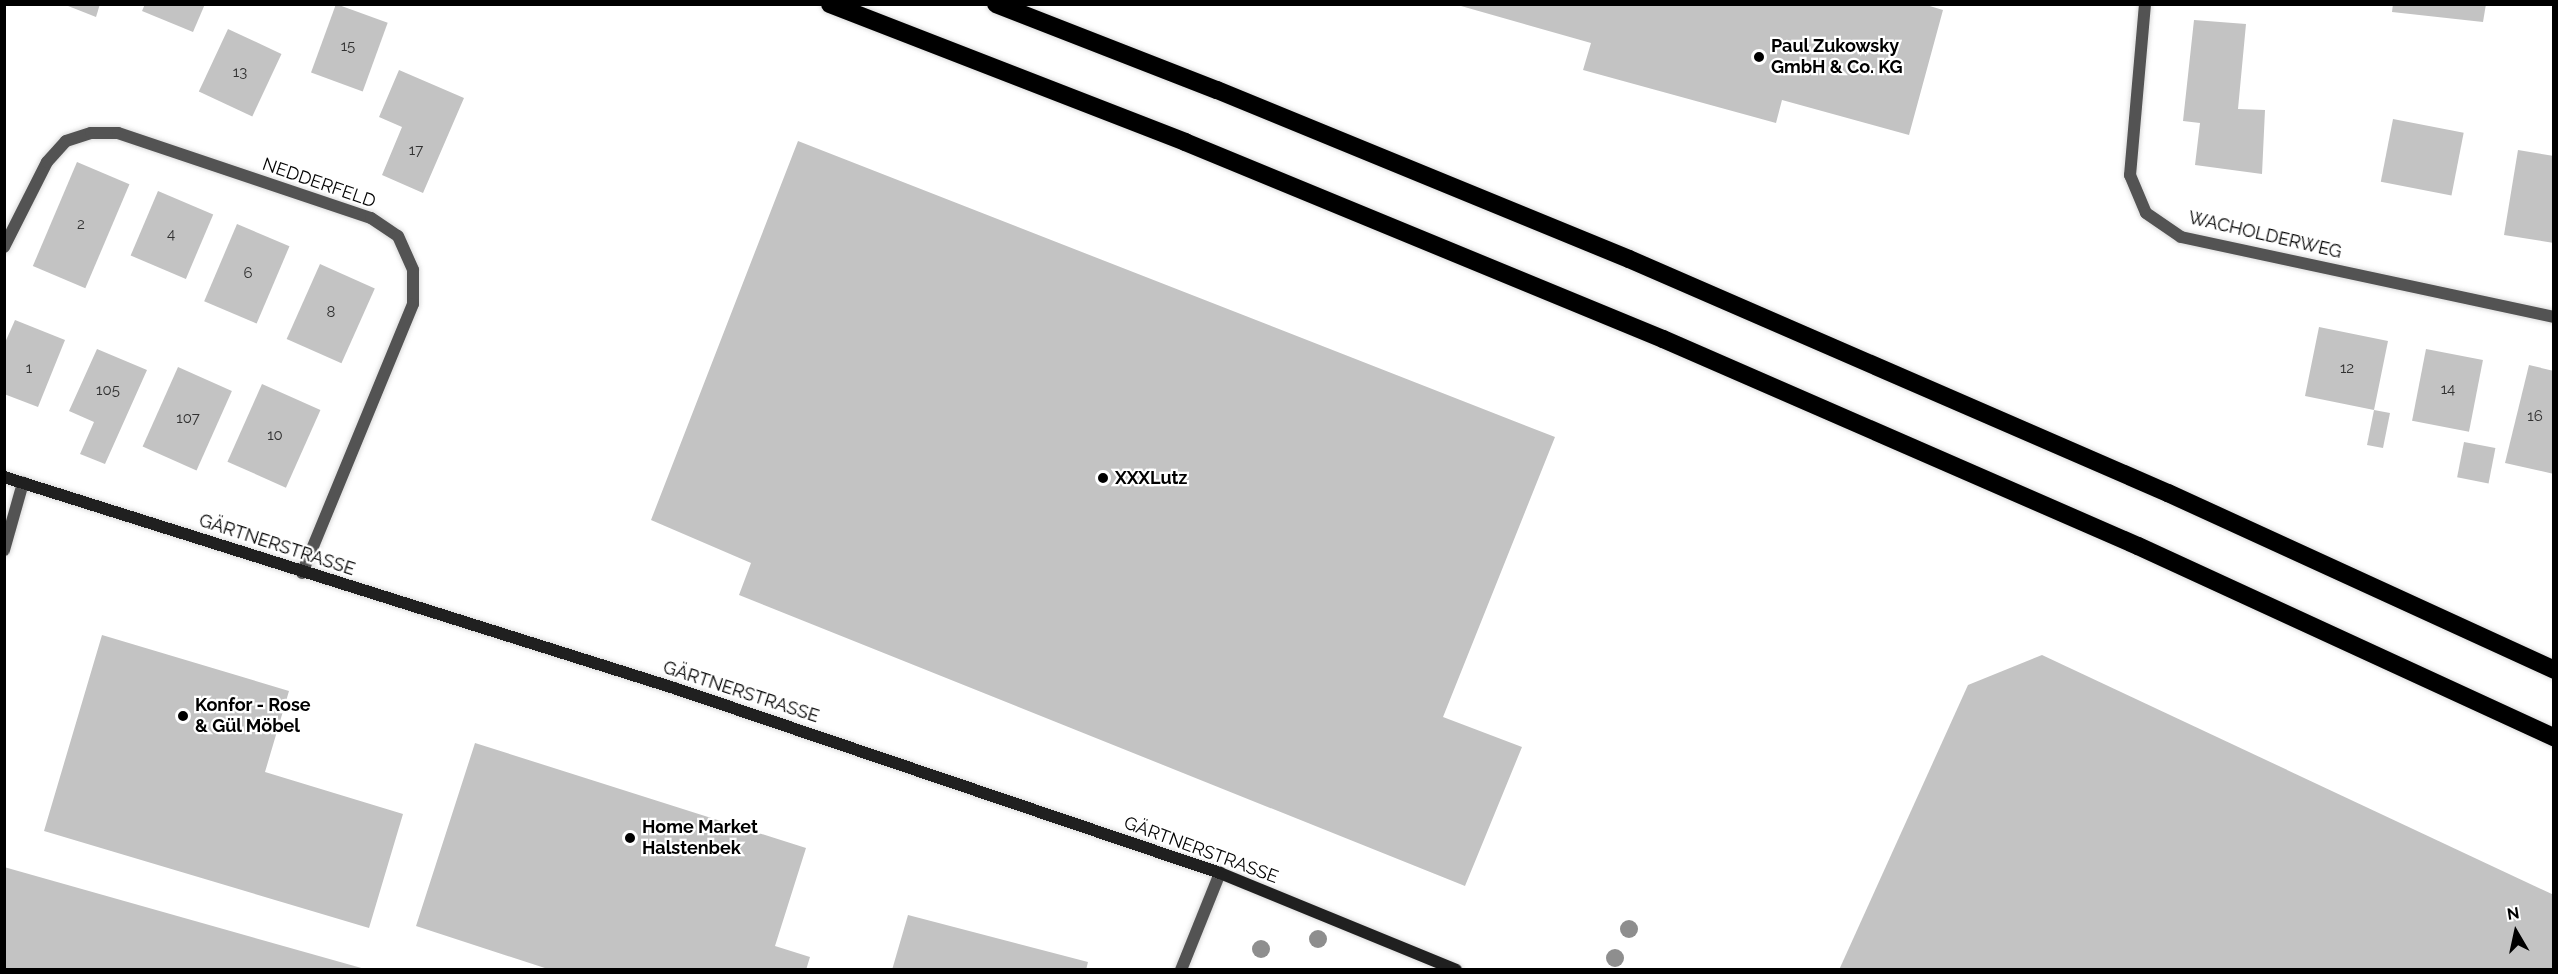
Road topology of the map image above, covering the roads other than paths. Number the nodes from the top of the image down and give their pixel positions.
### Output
1 (830, 4) edge
2 (996, 4) edge
3 (2145, 4) edge
4 (4, 248) edge
5 (2553, 317) edge
6 (4, 477) edge
7 (23, 483) junction
8 (4, 550) edge
9 (302, 573) junction
10 (2553, 670) edge
11 (2553, 736) edge
12 (1220, 873) junction
13 (1181, 969) edge
14 (1456, 969) edge

1 - 11 highway
2 - 10 highway
3 - 5 street, WACHOLDERWEG
4 - 9 street, NEDDERFELD
6 - 7 street, GÄRTNERSTRASSE
7 - 8 street
7 - 9 street, GÄRTNERSTRASSE
9 - 12 street, GÄRTNERSTRASSE
12 - 13 street
12 - 14 street, GÄRTNERSTRASSE

